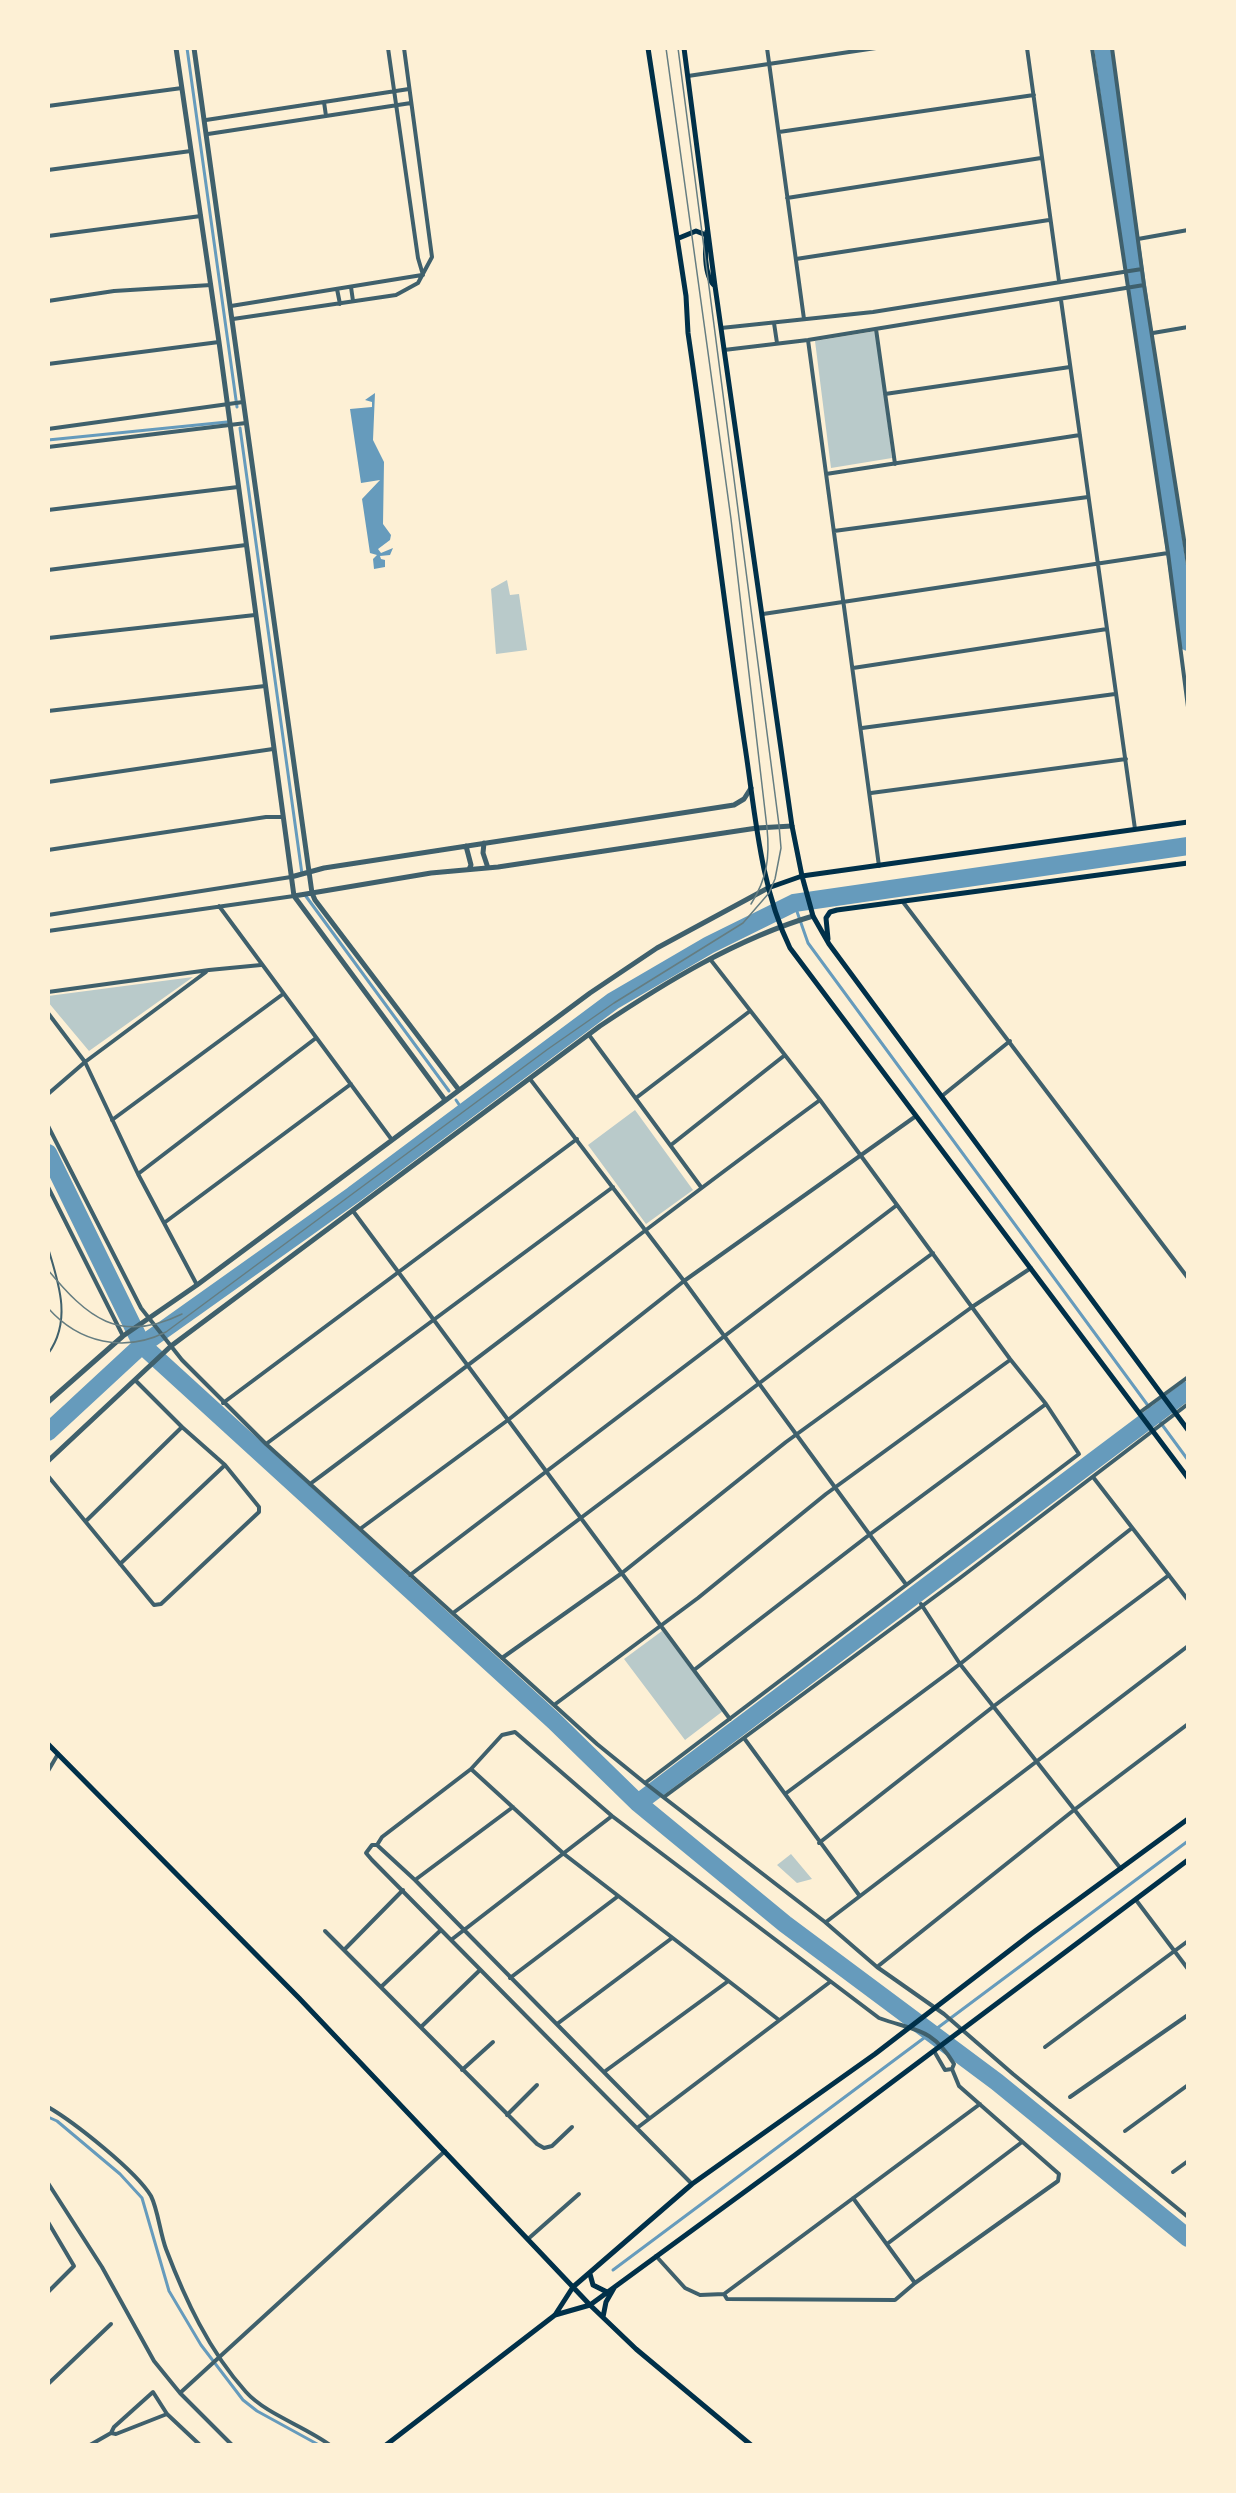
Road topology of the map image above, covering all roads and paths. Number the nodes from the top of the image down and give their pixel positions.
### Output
1 (176, 48) edge
2 (194, 48) edge
3 (388, 48) edge
4 (404, 48) edge
5 (648, 48) edge
6 (684, 48) edge
7 (767, 48) edge
8 (876, 48) edge
9 (1027, 48) edge
10 (1092, 48) edge
11 (1112, 48) edge
12 (769, 64) junction
13 (688, 76) junction
14 (182, 88) junction
15 (409, 88) junction
16 (394, 92) junction
17 (1034, 95) junction
18 (324, 102) junction
19 (411, 103) junction
20 (396, 105) junction
21 (48, 106) edge
22 (326, 116) junction
23 (206, 120) junction
24 (779, 132) junction
25 (208, 134) junction
26 (191, 151) junction
27 (1041, 158) junction
28 (48, 170) edge
29 (788, 198) junction
30 (201, 216) junction
31 (1049, 220) junction
32 (708, 224) junction
33 (674, 227) junction
34 (1188, 230) edge
35 (706, 235) junction
36 (48, 237) edge
37 (679, 238) junction
38 (1138, 239) junction
39 (796, 259) junction
40 (1140, 269) junction
41 (1127, 272) junction
42 (423, 275) junction
43 (1059, 281) junction
44 (211, 285) junction
45 (1143, 285) junction
46 (715, 286) junction
47 (351, 287) junction
48 (1130, 287) junction
49 (337, 290) junction
50 (686, 296) junction
51 (1061, 300) junction
52 (48, 301) edge
53 (353, 301) junction
54 (340, 304) junction
55 (231, 306) junction
56 (233, 319) junction
57 (804, 319) junction
58 (774, 323) junction
59 (1188, 327) edge
60 (722, 328) junction
61 (876, 329) junction
62 (1153, 333) junction
63 (808, 340) junction
64 (219, 342) junction
65 (777, 343) junction
66 (724, 350) junction
67 (48, 364) edge
68 (1070, 367) junction
69 (885, 394) junction
70 (243, 402) junction
71 (228, 403) junction
72 (247, 423) junction
73 (229, 425) junction
74 (48, 429) edge
75 (1080, 435) junction
76 (48, 447) edge
77 (895, 464) junction
78 (826, 474) junction
79 (238, 487) junction
80 (1089, 497) junction
81 (48, 510) edge
82 (834, 531) junction
83 (246, 545) junction
84 (1168, 553) junction
85 (1098, 562) junction
86 (1188, 565) edge
87 (48, 570) edge
88 (843, 601) junction
89 (763, 614) junction
90 (255, 615) junction
91 (1107, 629) junction
92 (48, 638) edge
93 (853, 668) junction
94 (265, 686) junction
95 (1115, 694) junction
96 (1188, 707) edge
97 (48, 711) edge
98 (862, 728) junction
99 (273, 749) junction
100 (1126, 759) junction
101 (48, 782) edge
102 (751, 788) junction
103 (871, 793) junction
104 (284, 817) junction
105 (1188, 822) edge
106 (792, 826) junction
107 (757, 828) junction
108 (1135, 829) junction
109 (484, 843) junction
110 (466, 846) junction
111 (48, 850) edge
112 (1188, 863) edge
113 (879, 866) junction
114 (488, 868) junction
115 (469, 869) junction
116 (308, 872) junction
117 (802, 876) junction
118 (291, 877) junction
119 (768, 888) junction
120 (312, 892) junction
121 (294, 896) junction
122 (903, 902) junction
123 (219, 906) junction
124 (48, 915) edge
125 (813, 916) junction
126 (779, 924) junction
127 (48, 931) edge
128 (829, 944) junction
129 (710, 959) junction
130 (262, 965) junction
131 (209, 970) junction
132 (48, 992) edge
133 (283, 994) junction
134 (750, 1011) junction
135 (48, 1013) edge
136 (589, 1035) junction
137 (316, 1038) junction
138 (1010, 1041) junction
139 (785, 1055) junction
140 (85, 1062) junction
141 (530, 1078) junction
142 (351, 1084) junction
143 (459, 1090) junction
144 (48, 1094) edge
145 (942, 1096) junction
146 (636, 1098) junction
147 (446, 1100) junction
148 (819, 1100) junction
149 (916, 1116) junction
150 (112, 1120) junction
151 (48, 1126) edge
152 (577, 1139) junction
153 (392, 1140) junction
154 (671, 1145) junction
155 (861, 1155) junction
156 (138, 1174) junction
157 (613, 1186) junction
158 (48, 1187) edge
159 (701, 1187) junction
160 (897, 1205) junction
161 (353, 1211) junction
162 (164, 1223) junction
163 (645, 1230) junction
164 (48, 1248) edge
165 (933, 1253) junction
166 (1031, 1268) junction
167 (398, 1272) junction
168 (1188, 1278) edge
169 (684, 1281) junction
170 (197, 1285) junction
171 (972, 1307) junction
172 (146, 1319) junction
173 (434, 1320) junction
174 (123, 1336) junction
175 (724, 1336) junction
176 (170, 1344) junction
177 (48, 1354) edge
178 (1010, 1359) junction
179 (468, 1366) junction
180 (1188, 1377) edge
181 (135, 1380) junction
182 (759, 1382) junction
183 (1163, 1397) junction
184 (48, 1402) edge
185 (223, 1403) junction
186 (1046, 1404) junction
187 (1188, 1404) edge
188 (1141, 1413) junction
189 (1174, 1414) junction
190 (508, 1420) junction
191 (182, 1427) junction
192 (1154, 1429) junction
193 (1188, 1430) edge
194 (796, 1435) junction
195 (266, 1444) junction
196 (48, 1461) edge
197 (225, 1465) junction
198 (547, 1473) junction
199 (48, 1476) edge
200 (1093, 1477) junction
201 (1188, 1478) edge
202 (310, 1484) junction
203 (835, 1488) junction
204 (581, 1519) junction
205 (86, 1521) junction
206 (1132, 1528) junction
207 (360, 1529) junction
208 (869, 1535) junction
209 (120, 1564) junction
210 (622, 1573) junction
211 (410, 1575) junction
212 (1169, 1575) junction
213 (905, 1583) junction
214 (1188, 1599) edge
215 (921, 1604) junction
216 (453, 1613) junction
217 (661, 1626) junction
218 (1188, 1646) edge
219 (502, 1658) junction
220 (960, 1664) junction
221 (694, 1670) junction
222 (554, 1705) junction
223 (994, 1706) junction
224 (730, 1719) junction
225 (1188, 1724) edge
226 (744, 1738) junction
227 (48, 1744) edge
228 (58, 1754) junction
229 (1034, 1761) junction
230 (471, 1769) junction
231 (48, 1771) edge
232 (645, 1784) junction
233 (785, 1794) junction
234 (663, 1797) junction
235 (513, 1808) junction
236 (1074, 1810) junction
237 (612, 1816) junction
238 (1188, 1819) edge
239 (819, 1843) junction
240 (378, 1845) junction
241 (564, 1854) junction
242 (1188, 1860) edge
243 (1121, 1869) junction
244 (416, 1880) junction
245 (403, 1890) junction
246 (859, 1895) junction
247 (617, 1897) junction
248 (1136, 1900) junction
249 (825, 1922) junction
250 (441, 1929) junction
251 (464, 1930) junction
252 (325, 1931) dead end
253 (672, 1938) junction
254 (451, 1940) junction
255 (1188, 1941) edge
256 (344, 1950) junction
257 (1175, 1951) junction
258 (877, 1967) junction
259 (1188, 1968) edge
260 (480, 1970) junction
261 (510, 1978) junction
262 (727, 1982) junction
263 (830, 1982) junction
264 (381, 1987) junction
265 (933, 2009) junction
266 (1188, 2015) edge
267 (779, 2020) junction
268 (557, 2024) junction
269 (914, 2025) junction
270 (420, 2027) junction
271 (959, 2031) junction
272 (494, 2042) dead end
273 (943, 2045) junction
274 (1045, 2047) dead end
275 (934, 2051) junction
276 (951, 2069) junction
277 (462, 2070) junction
278 (604, 2072) junction
279 (537, 2085) dead end
280 (1188, 2085) edge
281 (1070, 2097) dead end
282 (980, 2104) junction
283 (48, 2107) edge
284 (507, 2115) junction
285 (649, 2118) junction
286 (572, 2127) dead end
287 (637, 2128) junction
288 (1125, 2131) dead end
289 (1022, 2142) junction
290 (445, 2151) junction
291 (1188, 2161) edge
292 (1173, 2172) dead end
293 (48, 2183) edge
294 (693, 2184) junction
295 (579, 2194) dead end
296 (853, 2198) junction
297 (1188, 2217) edge
298 (48, 2222) edge
299 (528, 2239) junction
300 (887, 2244) junction
301 (656, 2256) junction
302 (590, 2274) junction
303 (620, 2282) junction
304 (915, 2283) junction
305 (573, 2287) junction
306 (48, 2292) edge
307 (607, 2292) junction
308 (724, 2295) junction
309 (590, 2305) junction
310 (555, 2315) junction
311 (603, 2317) junction
312 (111, 2324) dead end
313 (219, 2359) junction
314 (48, 2384) edge
315 (180, 2393) junction
316 (167, 2414) junction
317 (111, 2433) junction
318 (90, 2445) edge
319 (200, 2445) edge
320 (232, 2445) edge
321 (330, 2445) edge
322 (386, 2445) edge
323 (752, 2445) edge

1 - 14 street
2 - 23 street
3 - 16 street
4 - 15 street
5 - 33 main road
6 - 13 main road
7 - 12 street
8 - 12 street
9 - 17 street
10 - 41 street
11 - 38 street
12 - 13 street
12 - 24 street
13 - 32 main road
14 - 21 street
14 - 26 street
15 - 16 street
15 - 19 street
16 - 18 street
16 - 20 street
17 - 24 street
17 - 27 street
18 - 22 street
18 - 23 street
19 - 20 street
19 - 42 street
20 - 22 street
20 - 42 street
22 - 25 street
23 - 25 street
24 - 29 street
25 - 55 street
26 - 28 street
26 - 30 street
27 - 29 street
27 - 31 street
29 - 39 street
30 - 36 street
30 - 44 street
31 - 39 street
31 - 43 street
32 - 35 main road
32 - 46 main road
33 - 37 main road
33 - 50 main road
34 - 38 street
35 - 37 main road
35 - 46 main road
37 - 50 main road
38 - 40 street
39 - 57 street
40 - 41 street
40 - 45 street
41 - 43 street
41 - 48 street
42 - 47 street
42 - 53 street
43 - 57 street
44 - 52 street
44 - 64 street
45 - 48 street
45 - 62 street
46 - 60 main road
47 - 49 street
47 - 53 street
48 - 51 street
48 - 84 street
49 - 54 street
49 - 55 street
50 - 102 main road
51 - 61 street
51 - 68 street
53 - 54 street
54 - 56 street
55 - 56 street
56 - 70 street
57 - 58 street
58 - 60 street
58 - 65 street
59 - 62 street
60 - 66 main road
61 - 63 street
61 - 69 street
62 - 86 street
63 - 65 street
63 - 78 street
64 - 67 street
64 - 71 street
65 - 66 street
66 - 89 main road
68 - 69 street
68 - 75 street
69 - 77 street
70 - 71 street
70 - 72 street
71 - 73 street
71 - 74 street
72 - 73 street
72 - 116 street
73 - 76 street
73 - 79 street
75 - 77 street
75 - 80 street
77 - 78 street
78 - 82 street
79 - 81 street
79 - 83 street
80 - 82 street
80 - 85 street
82 - 88 street
83 - 87 street
83 - 90 street
84 - 85 street
84 - 96 street
85 - 88 street
85 - 91 street
88 - 89 street
88 - 93 street
89 - 106 main road
90 - 92 street
90 - 94 street
91 - 93 street
91 - 95 street
93 - 98 street
94 - 97 street
94 - 99 street
95 - 98 street
95 - 100 street
98 - 103 street
99 - 101 street
99 - 104 street
100 - 103 street
100 - 108 street
102 - 107 main road
102 - 109 street
103 - 113 street
104 - 111 street
104 - 118 street
105 - 108 main road
106 - 107 street
106 - 117 main road
107 - 114 street
107 - 119 main road
108 - 113 main road
109 - 110 street
109 - 114 street
110 - 115 street
110 - 116 street
112 - 122 main road
113 - 117 main road
114 - 115 street
115 - 120 street
116 - 118 street
116 - 120 street
117 - 119 main road
117 - 125 main road
118 - 121 street
118 - 124 street
119 - 126 main road
119 - 143 street
120 - 121 street
120 - 143 street
121 - 123 street
121 - 147 street
122 - 128 main road
122 - 138 street
123 - 127 street
123 - 130 street
125 - 126 street
125 - 128 main road
126 - 129 street
126 - 149 main road
128 - 145 main road
129 - 134 street
129 - 136 street
130 - 131 street
130 - 133 street
131 - 132 street
131 - 140 street
133 - 137 street
133 - 150 street
134 - 139 street
134 - 146 street
135 - 140 street
136 - 141 street
136 - 146 street
137 - 142 street
137 - 156 street
138 - 145 street
138 - 168 street
139 - 148 street
139 - 154 street
140 - 144 street
140 - 150 street
141 - 152 street
141 - 161 street
142 - 153 street
142 - 162 street
143 - 147 street
145 - 183 main road
146 - 154 street
147 - 153 street
148 - 155 street
148 - 159 street
149 - 155 street
149 - 166 main road
150 - 156 street
151 - 172 street
152 - 157 street
152 - 167 street
153 - 170 street
154 - 159 street
155 - 160 street
155 - 169 street
156 - 162 street
157 - 163 street
157 - 173 street
158 - 174 street
159 - 163 street
160 - 165 street
160 - 175 street
161 - 167 street
161 - 176 street
162 - 170 street
163 - 169 street
163 - 179 street
164 - 177 lane
165 - 171 street
165 - 182 street
166 - 171 street
166 - 188 main road
167 - 173 street
167 - 185 street
169 - 175 street
169 - 190 street
170 - 172 street
171 - 178 street
171 - 194 street
172 - 174 street
172 - 176 street
173 - 179 street
173 - 195 street
174 - 184 street
175 - 182 street
175 - 198 street
176 - 181 street
176 - 185 street
178 - 186 street
178 - 203 street
179 - 190 street
179 - 202 street
180 - 183 street
181 - 191 street
181 - 196 street
182 - 194 street
182 - 204 street
183 - 188 street
183 - 189 main road
185 - 195 street
186 - 208 street
186 - 213 street
187 - 189 street
188 - 192 main road
189 - 192 street
189 - 193 main road
190 - 198 street
190 - 207 street
191 - 197 street
191 - 205 street
192 - 200 street
192 - 201 main road
194 - 203 street
194 - 210 street
195 - 202 street
197 - 209 street
197 - 209 street
198 - 204 street
198 - 211 street
199 - 205 street
200 - 206 street
200 - 215 street
202 - 207 street
203 - 208 street
203 - 217 street
204 - 210 street
204 - 216 street
205 - 209 street
206 - 212 street
206 - 220 street
207 - 211 street
208 - 213 street
208 - 221 street
210 - 217 street
210 - 219 street
211 - 216 street
212 - 214 street
212 - 223 street
213 - 224 street
215 - 220 street
215 - 226 street
216 - 219 street
217 - 221 street
217 - 222 street
218 - 229 street
219 - 222 street
220 - 223 street
220 - 233 street
221 - 224 street
222 - 232 street
223 - 229 street
223 - 239 street
224 - 232 street
225 - 236 street
226 - 233 street
226 - 234 street
227 - 228 main road
228 - 231 street
228 - 290 main road
229 - 236 street
229 - 246 street
230 - 235 street
230 - 237 street
230 - 240 street
232 - 234 street
233 - 239 street
234 - 249 street
235 - 241 street
235 - 244 street
236 - 243 street
236 - 258 street
237 - 241 street
237 - 263 street
238 - 243 main road
239 - 246 street
240 - 244 street
240 - 245 street
241 - 247 street
241 - 251 street
242 - 248 main road
243 - 265 main road
244 - 251 street
245 - 250 street
245 - 256 street
246 - 249 street
247 - 253 street
247 - 261 street
248 - 257 street
248 - 271 main road
249 - 258 street
250 - 254 street
250 - 264 street
251 - 254 street
251 - 261 street
252 - 256 street
253 - 262 street
253 - 268 street
254 - 260 street
255 - 257 street
256 - 264 street
257 - 259 street
257 - 274 street
258 - 265 street
260 - 270 street
260 - 287 street
261 - 268 street
262 - 267 street
262 - 278 street
263 - 267 street
263 - 269 street
264 - 270 street
265 - 269 main road
265 - 271 street
266 - 281 street
267 - 285 street
268 - 278 street
269 - 273 street
269 - 294 main road
270 - 277 street
271 - 273 main road
271 - 297 street
272 - 277 street
273 - 275 main road
273 - 276 street
275 - 276 street
275 - 301 main road
276 - 282 street
277 - 284 street
278 - 285 street
279 - 284 street
280 - 288 street
282 - 289 street
282 - 296 street
283 - 313 street
284 - 286 street
285 - 287 street
287 - 294 street
289 - 300 street
289 - 304 street
290 - 299 main road
290 - 313 street
291 - 292 street
293 - 315 street
294 - 302 main road
295 - 299 street
296 - 300 street
296 - 308 street
298 - 306 street
299 - 305 main road
300 - 304 street
301 - 303 main road
301 - 308 street
302 - 305 main road
302 - 307 main road
303 - 307 main road
303 - 311 main road
304 - 308 street
305 - 309 main road
305 - 310 main road
307 - 309 main road
309 - 310 main road
309 - 311 main road
310 - 322 main road
311 - 323 main road
312 - 314 street
313 - 315 street
313 - 321 street
315 - 320 street
316 - 317 street
316 - 317 street
316 - 319 street
317 - 318 street

